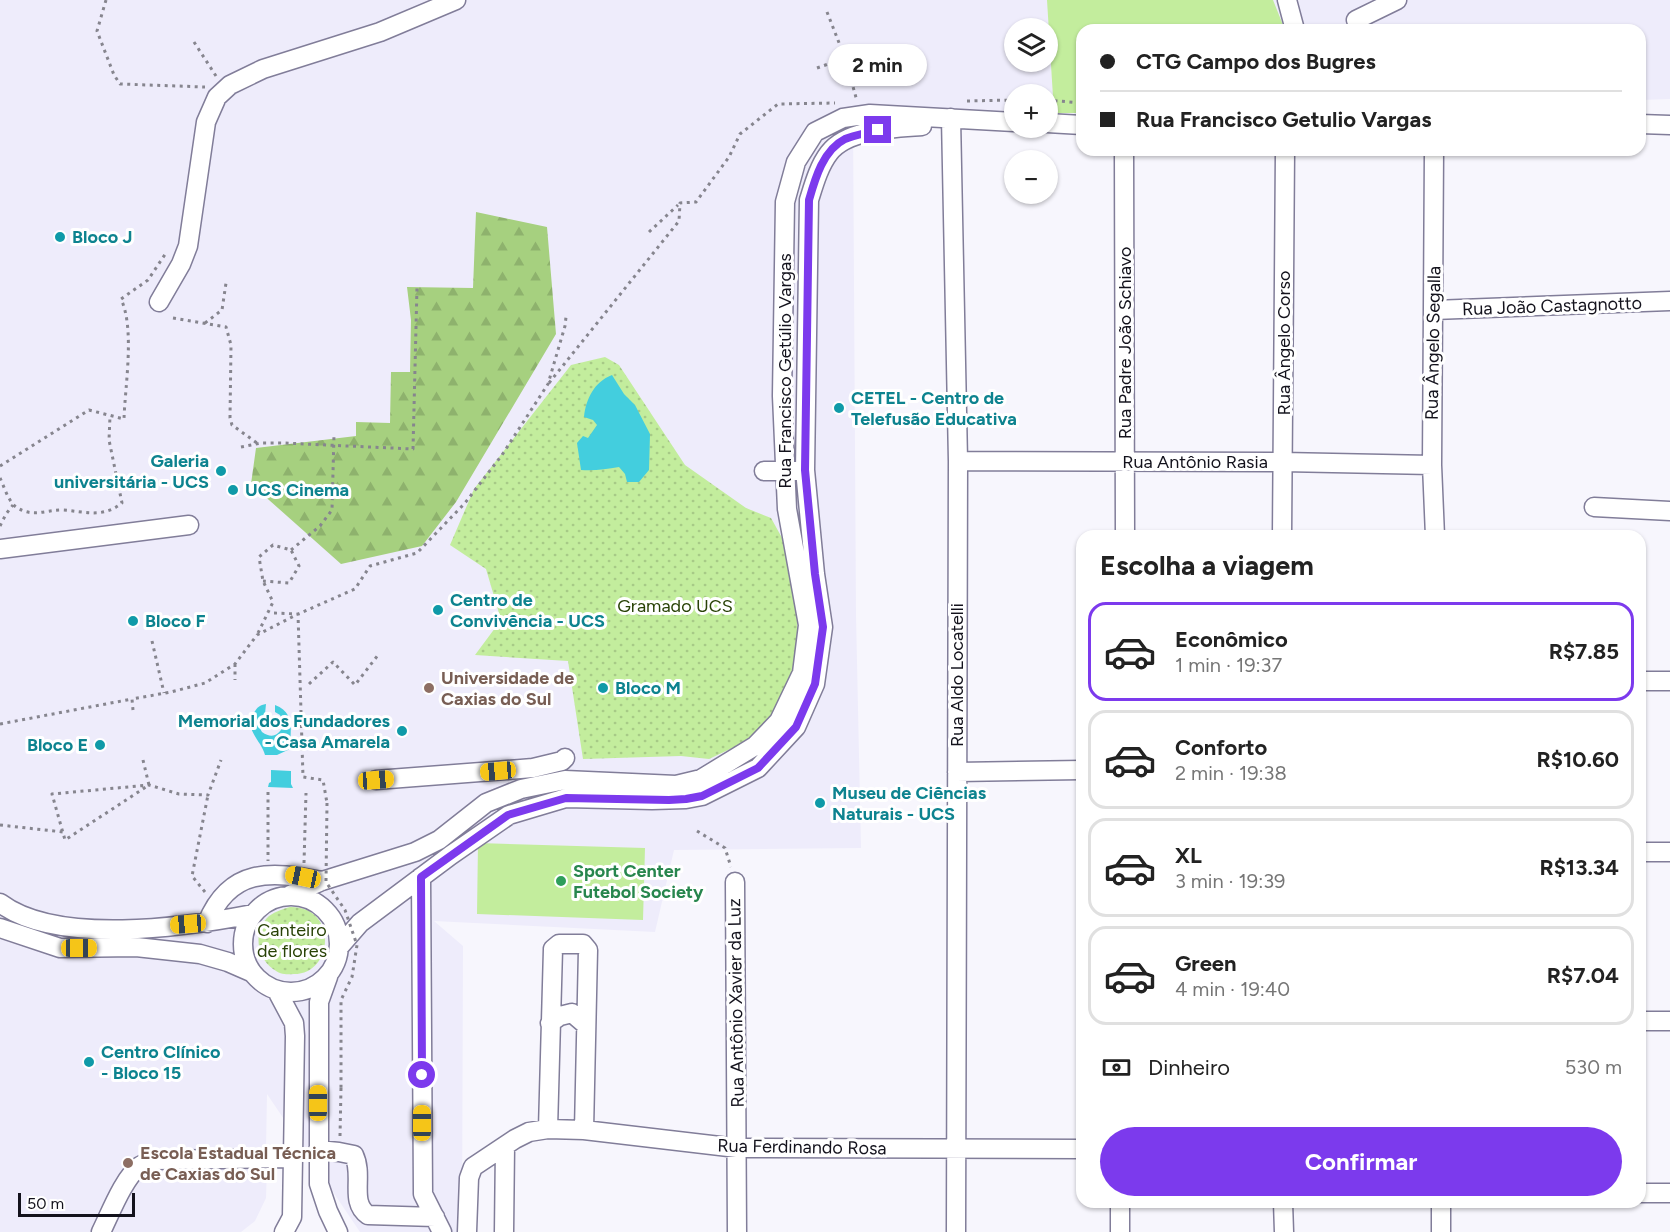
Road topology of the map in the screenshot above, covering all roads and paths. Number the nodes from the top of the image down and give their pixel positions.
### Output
1 (106, 0) edge
2 (456, 0) edge
3 (1287, 0) edge
4 (1397, 0) edge
5 (827, 12) dead end
6 (1356, 20) dead end
7 (1293, 24) edge
8 (194, 42) dead end
9 (844, 58) junction
10 (817, 68) dead end
11 (213, 81) dead end
12 (210, 87) dead end
13 (1058, 101) edge
14 (858, 102) dead end
15 (1076, 102) edge
16 (778, 104) dead end
17 (955, 120) junction
18 (1004, 122) edge
19 (1058, 124) edge
20 (1646, 124) edge
21 (1076, 125) edge
22 (1670, 125) edge
23 (1124, 156) edge
24 (1285, 156) edge
25 (1434, 156) edge
26 (680, 203) junction
27 (649, 232) dead end
28 (170, 248) dead end
29 (226, 283) dead end
30 (417, 287) dead end
31 (159, 302) dead end
32 (1670, 302) edge
33 (1434, 310) junction
34 (566, 317) dead end
35 (173, 318) dead end
36 (205, 323) junction
37 (548, 384) junction
38 (110, 416) junction
39 (334, 435) dead end
40 (257, 444) junction
41 (334, 446) junction
42 (241, 447) dead end
43 (958, 461) junction
44 (1125, 462) junction
45 (1283, 462) junction
46 (1432, 465) junction
47 (0, 466) edge
48 (805, 470) junction
49 (764, 471) dead end
50 (786, 472) junction
51 (0, 478) edge
52 (13, 505) junction
53 (1594, 507) dead end
54 (1670, 511) edge
55 (189, 525) dead end
56 (0, 526) edge
57 (1125, 530) edge
58 (1282, 530) edge
59 (1435, 530) edge
60 (0, 549) edge
61 (291, 550) junction
62 (263, 581) junction
63 (274, 613) dead end
64 (298, 614) junction
65 (257, 635) junction
66 (152, 641) dead end
67 (378, 655) dead end
68 (235, 664) junction
69 (236, 680) dead end
70 (1646, 681) edge
71 (1670, 681) edge
72 (309, 684) dead end
73 (164, 693) junction
74 (132, 699) junction
75 (133, 710) dead end
76 (0, 724) edge
77 (565, 758) dead end
78 (143, 760) dead end
79 (221, 760) dead end
80 (519, 769) junction
81 (1076, 770) edge
82 (957, 772) junction
83 (376, 780) dead end
84 (149, 785) junction
85 (521, 789) junction
86 (268, 792) dead end
87 (306, 793) dead end
88 (208, 795) junction
89 (508, 815) junction
90 (0, 825) edge
91 (697, 831) dead end
92 (63, 832) junction
93 (1646, 852) edge
94 (1670, 852) edge
95 (268, 874) junction
96 (303, 877) junction
97 (421, 877) junction
98 (322, 881) junction
99 (735, 882) joint
100 (290, 895) junction
101 (0, 903) edge
102 (215, 904) junction
103 (253, 914) junction
104 (207, 923) junction
105 (0, 928) edge
106 (340, 946) junction
107 (251, 972) junction
108 (329, 975) junction
109 (278, 991) junction
110 (1646, 1021) edge
111 (1670, 1021) edge
112 (550, 1023) junction
113 (586, 1024) junction
114 (341, 1088) dead end
115 (548, 1129) junction
116 (584, 1130) junction
117 (505, 1146) junction
118 (737, 1148) junction
119 (956, 1149) junction
120 (1076, 1149) edge
121 (318, 1150) junction
122 (293, 1158) junction
123 (1646, 1193) edge
124 (1670, 1193) edge
125 (1120, 1208) edge
126 (1283, 1208) edge
127 (1441, 1208) edge
128 (438, 1224) edge
129 (101, 1232) edge
130 (284, 1232) edge
131 (338, 1232) edge
132 (467, 1232) edge
133 (504, 1232) edge
134 (737, 1232) edge
135 (956, 1232) edge
136 (1120, 1232) edge
137 (1284, 1232) edge
138 (1441, 1232) edge

1 - 12 path
2 - 31 street
3 - 7 street
4 - 6 street
5 - 9 path
8 - 11 path
9 - 10 path
9 - 14 path
13 - 15 path
16 - 26 path
17 - 18 street
17 - 43 street, Rua Aldo Locatelli
17 - 48 street, Rua Francisco Getúlio Vargas
17 - 50 street, Rua Francisco Getúlio Vargas
19 - 21 street
20 - 22 street
23 - 44 street, Rua Padre João Schiavo
24 - 45 street, Rua Ângelo Corso
25 - 33 street, Rua Ângelo Segalla
26 - 27 path
26 - 37 path
28 - 38 path
29 - 36 path
30 - 41 path
32 - 33 street, Rua João Castagnotto
33 - 46 street, Rua Ângelo Segalla
34 - 37 path
35 - 36 path
36 - 40 path
37 - 64 path
38 - 47 path
38 - 52 path
39 - 41 path
40 - 41 path
40 - 42 path
41 - 61 path
43 - 44 street, Rua Antônio Rasia
43 - 82 street, Rua Aldo Locatelli
44 - 45 street, Rua Antônio Rasia
44 - 57 street, Rua Padre João Schiavo
45 - 46 street, Rua Antônio Rasia
45 - 58 street, Rua Ângelo Corso
46 - 59 street, Rua Ângelo Segalla
48 - 50 street
48 - 89 street, Rua Francisco Getúlio Vargas
49 - 50 street
50 - 85 street, Rua Francisco Getúlio Vargas
51 - 52 path
52 - 56 path
53 - 54 street
55 - 60 street
61 - 62 path
61 - 62 path
62 - 65 path
63 - 64 path
64 - 65 path
64 - 114 path, bridge
65 - 68 path
66 - 73 path
67 - 72 path
68 - 69 path
68 - 73 path
70 - 71 street
73 - 74 path
74 - 75 path
74 - 76 path
77 - 80 street
78 - 84 path
79 - 88 path
80 - 83 street
80 - 85 street
81 - 82 street
82 - 119 street, Rua Aldo Locatelli
84 - 88 path
84 - 92 path
84 - 92 path
85 - 89 street
85 - 98 street, Rua Francisco Getúlio Vargas
86 - 95 path
87 - 96 path
88 - 102 path
89 - 97 street, Rua Francisco Getúlio Vargas
90 - 92 path
91 - 99 path
93 - 94 street
95 - 96 street
95 - 102 street
96 - 98 street
97 - 106 street, Rua Francisco Getúlio Vargas
97 - 128 street
98 - 100 street, Rua Francisco Getúlio Vargas
99 - 118 street, Rua Antônio Xavier da Luz
100 - 103 street
100 - 106 street
101 - 104 street
102 - 104 street
103 - 104 street
103 - 107 street
105 - 107 street
106 - 108 street
107 - 109 street
108 - 109 street
108 - 121 street
109 - 122 street
110 - 111 street
112 - 113 street
112 - 113 street
112 - 115 street
113 - 116 street
115 - 116 street, Rua Ferdinando Rosa
115 - 117 street, Rua Ferdinando Rosa
116 - 118 street, Rua Ferdinando Rosa
117 - 132 street, Rua Ferdinando Rosa
117 - 133 street
118 - 119 street, Rua Ferdinando Rosa
118 - 134 street, Rua Antônio Xavier da Luz
119 - 120 street, Rua Ferdinando Rosa
119 - 135 street, Rua Aldo Locatelli
121 - 128 street
121 - 131 street
122 - 129 street
122 - 130 street
123 - 124 street
125 - 136 street
126 - 137 street
127 - 138 street

